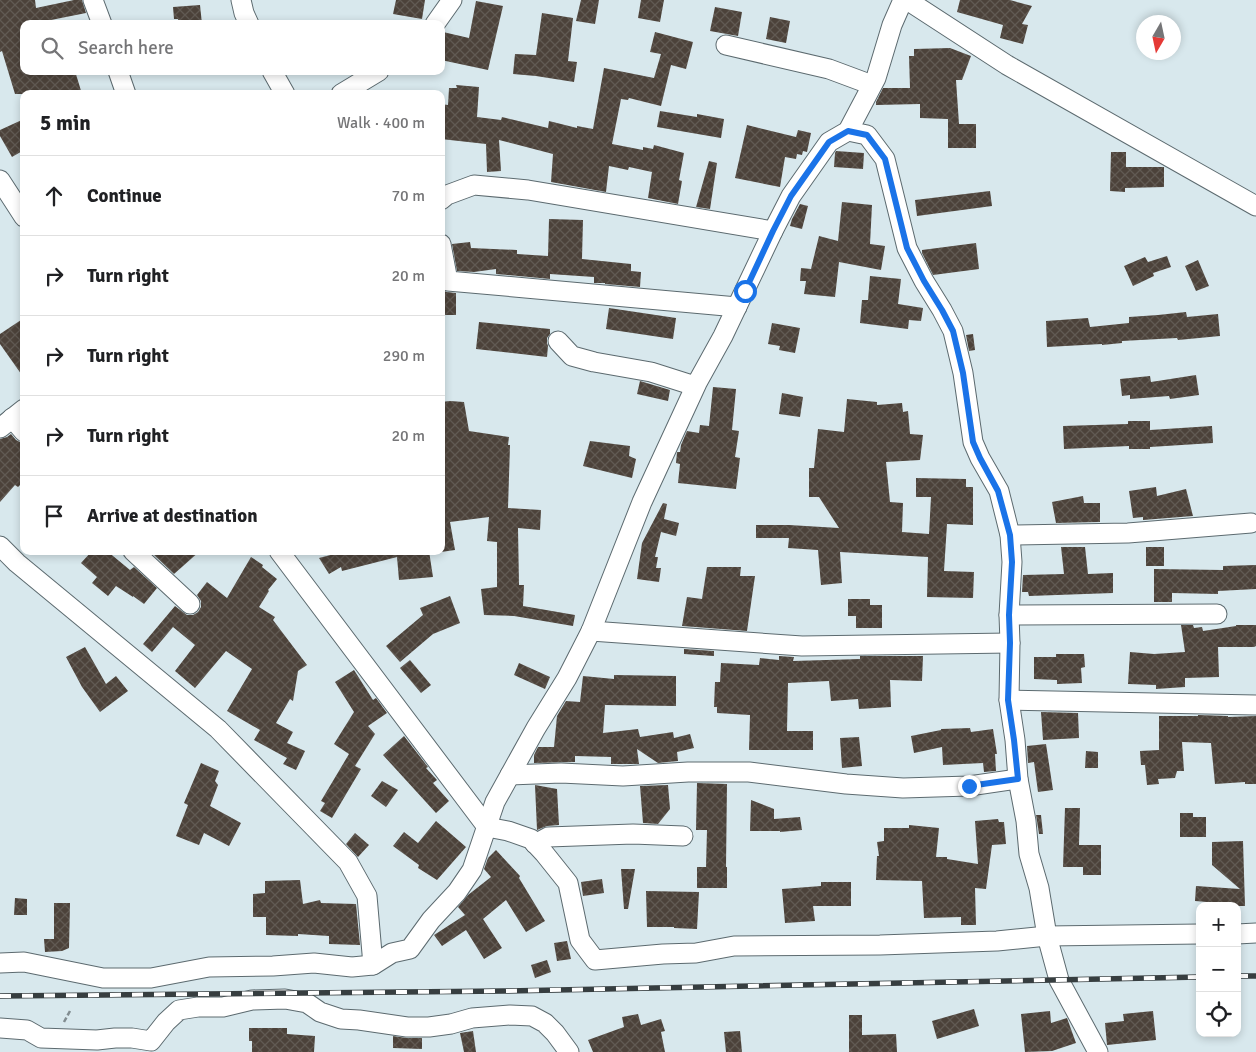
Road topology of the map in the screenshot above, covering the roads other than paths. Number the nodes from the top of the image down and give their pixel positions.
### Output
1 (93, 0) edge
2 (241, 0) edge
3 (452, 0) edge
4 (903, 0) edge
5 (907, 0) edge
6 (100, 20) edge
7 (247, 20) edge
8 (438, 20) edge
9 (726, 45) dead end
10 (119, 75) edge
11 (274, 75) edge
12 (372, 75) edge
13 (872, 85) junction
14 (125, 90) edge
15 (283, 90) edge
16 (348, 90) edge
17 (848, 131) junction
18 (0, 180) edge
19 (445, 197) edge
20 (1256, 206) edge
21 (20, 211) edge
22 (773, 231) junction
23 (445, 265) edge
24 (737, 307) junction
25 (558, 341) dead end
26 (695, 386) junction
27 (1251, 523) dead end
28 (1010, 535) junction
29 (0, 546) edge
30 (137, 555) edge
31 (282, 555) edge
32 (190, 604) dead end
33 (1217, 614) dead end
34 (1009, 615) junction
35 (591, 631) junction
36 (1010, 643) junction
37 (1008, 700) junction
38 (1256, 705) edge
39 (510, 774) junction
40 (1018, 779) junction
41 (487, 827) junction
42 (683, 836) dead end
43 (535, 844) junction
44 (1256, 933) edge
45 (1196, 934) edge
46 (1241, 934) edge
47 (1046, 936) junction
48 (0, 963) edge
49 (373, 965) junction
50 (0, 1028) edge
51 (157, 1047) edge
52 (569, 1052) edge
53 (1098, 1052) edge

1 - 6 street
2 - 7 street
3 - 8 street
4 - 13 street
5 - 20 street
9 - 13 street
10 - 14 street
11 - 15 street
12 - 16 street
13 - 17 street
17 - 22 street
17 - 28 street
18 - 21 street
19 - 22 street
22 - 24 street
23 - 24 street
24 - 26 street
25 - 26 street
26 - 35 street
27 - 28 street
28 - 34 street
29 - 49 street
30 - 32 street
31 - 41 street
33 - 34 street
34 - 36 street
35 - 36 street
35 - 39 street
36 - 37 street
37 - 38 street
37 - 40 street
39 - 40 street
39 - 41 street
40 - 47 street
41 - 43 street
41 - 49 street
42 - 43 street
43 - 47 street
44 - 46 street
45 - 47 street
47 - 53 street
48 - 49 street
50 - 51 street
51 - 52 street

